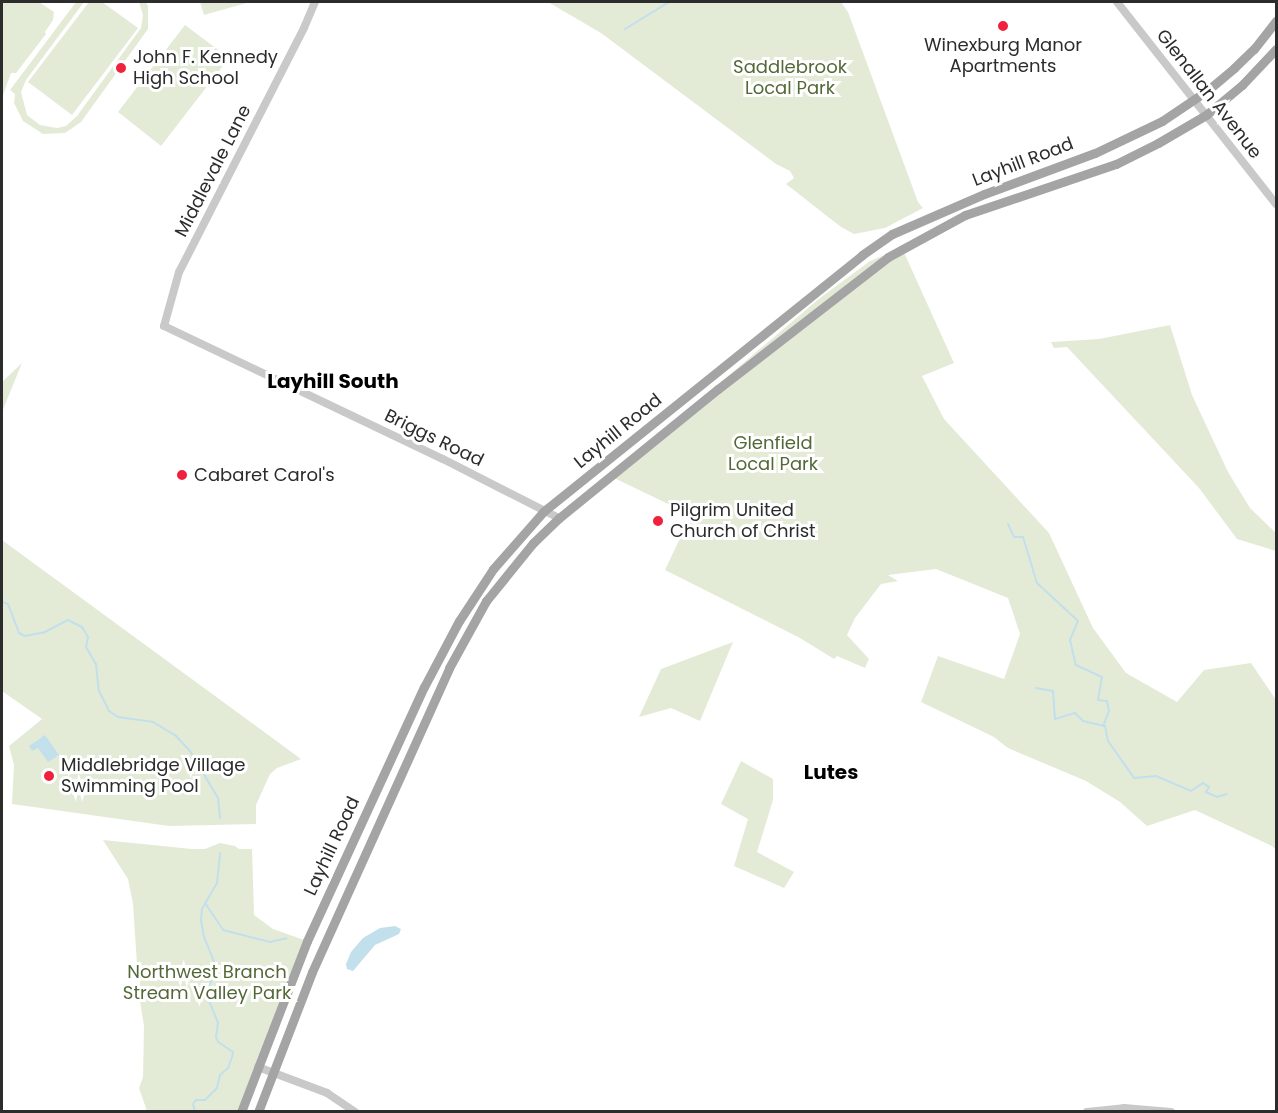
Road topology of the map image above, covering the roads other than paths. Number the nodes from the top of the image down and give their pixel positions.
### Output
1 (315, 2) edge
2 (1117, 2) edge
3 (1276, 21) edge
4 (1276, 49) edge
5 (1194, 99) junction
6 (1206, 115) junction
7 (1276, 204) edge
8 (164, 326) joint
9 (544, 511) junction
10 (559, 518) junction
11 (258, 1067) junction
12 (272, 1073) junction
13 (241, 1112) edge
14 (258, 1112) edge
15 (355, 1112) edge
16 (1087, 1112) edge
17 (1171, 1112) edge

1 - 8 street, Middlevale Lane
2 - 5 street, Glenallan Avenue
3 - 5 main road, Layhill Road
4 - 6 main road, Layhill Road
5 - 6 street, Glenallan Avenue
5 - 9 main road, Layhill Road
6 - 7 street, Glenallan Avenue
6 - 10 main road, Layhill Road
8 - 9 street, Briggs Road
9 - 10 street, Briggs Road
9 - 11 main road, Layhill Road
10 - 12 main road, Layhill Road
11 - 12 street
11 - 13 main road, Layhill Road
12 - 14 main road, Layhill Road
12 - 15 street
16 - 17 street

